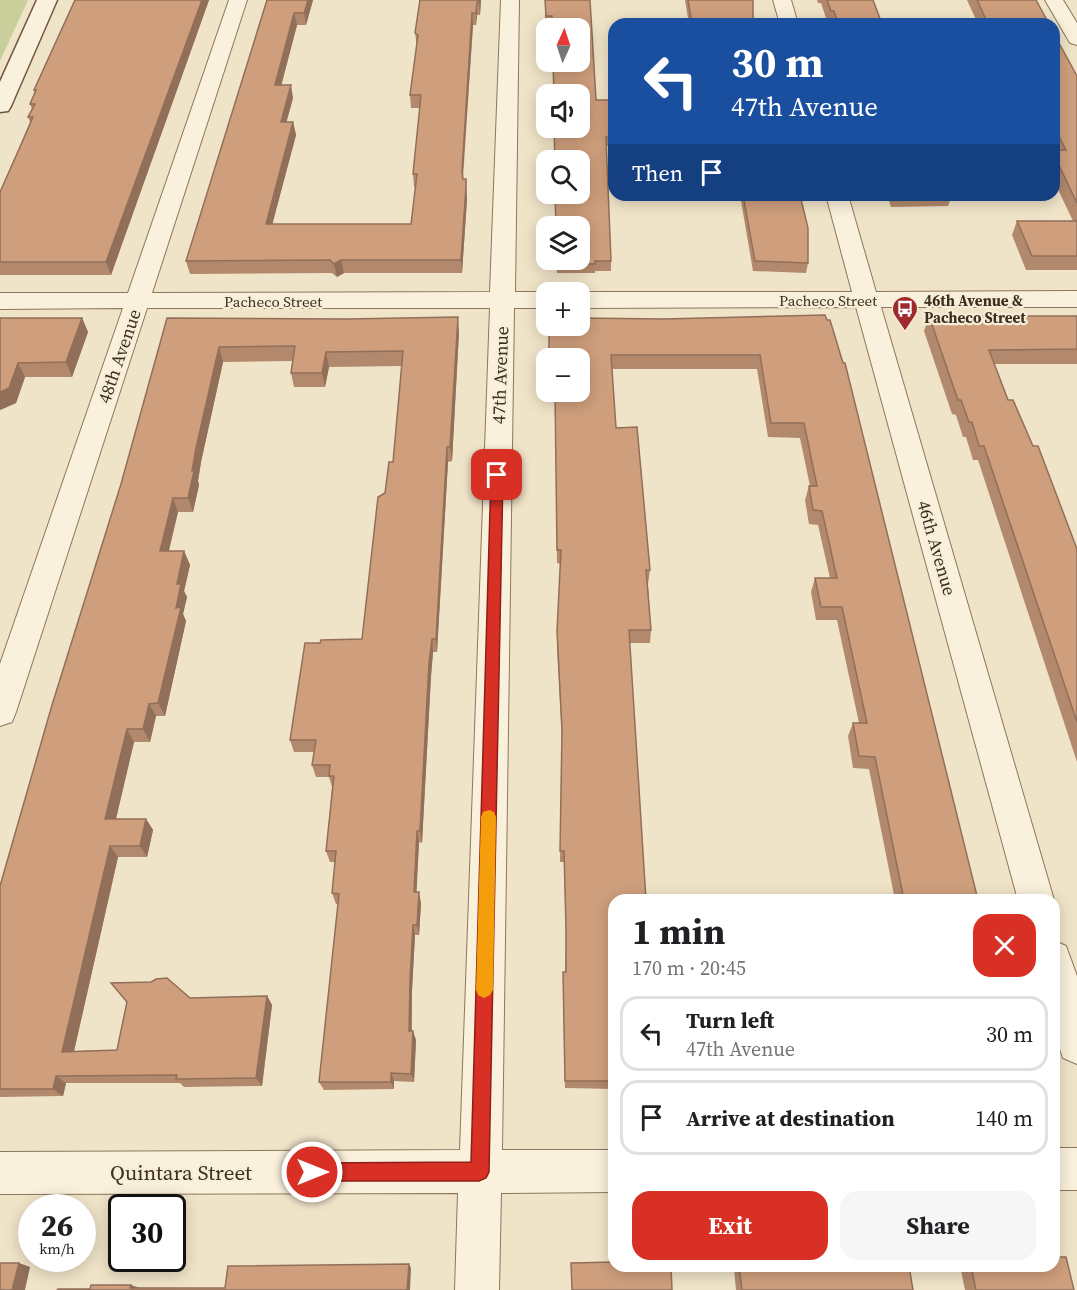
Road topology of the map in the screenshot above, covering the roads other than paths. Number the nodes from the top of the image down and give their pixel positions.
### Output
1 (47, 0) edge
2 (238, 0) edge
3 (510, 0) edge
4 (782, 0) edge
5 (1054, 0) edge
6 (787, 18) edge
7 (1077, 39) edge
8 (0, 106) edge
9 (839, 201) edge
10 (867, 299) junction
11 (1077, 299) edge
12 (502, 300) junction
13 (536, 300) edge
14 (590, 300) edge
15 (0, 301) edge
16 (137, 301) junction
17 (0, 711) edge
18 (1034, 894) edge
19 (1060, 984) edge
20 (1077, 1044) edge
21 (1060, 1169) edge
22 (1077, 1169) edge
23 (608, 1171) edge
24 (479, 1172) junction
25 (0, 1173) edge
26 (477, 1290) edge

1 - 8 street
2 - 16 street, 48th Avenue
3 - 12 street, 47th Avenue
4 - 6 street
5 - 7 street
9 - 10 street, 46th Avenue
10 - 11 street, Pacheco Street
10 - 14 street, Pacheco Street
10 - 18 street, 46th Avenue
12 - 13 street, Pacheco Street
12 - 16 street, Pacheco Street
12 - 24 street, 47th Avenue
15 - 16 street, Pacheco Street
16 - 17 street, 48th Avenue
19 - 20 street
21 - 22 street
23 - 24 street, Quintara Street
24 - 25 street, Quintara Street
24 - 26 street, 47th Avenue

